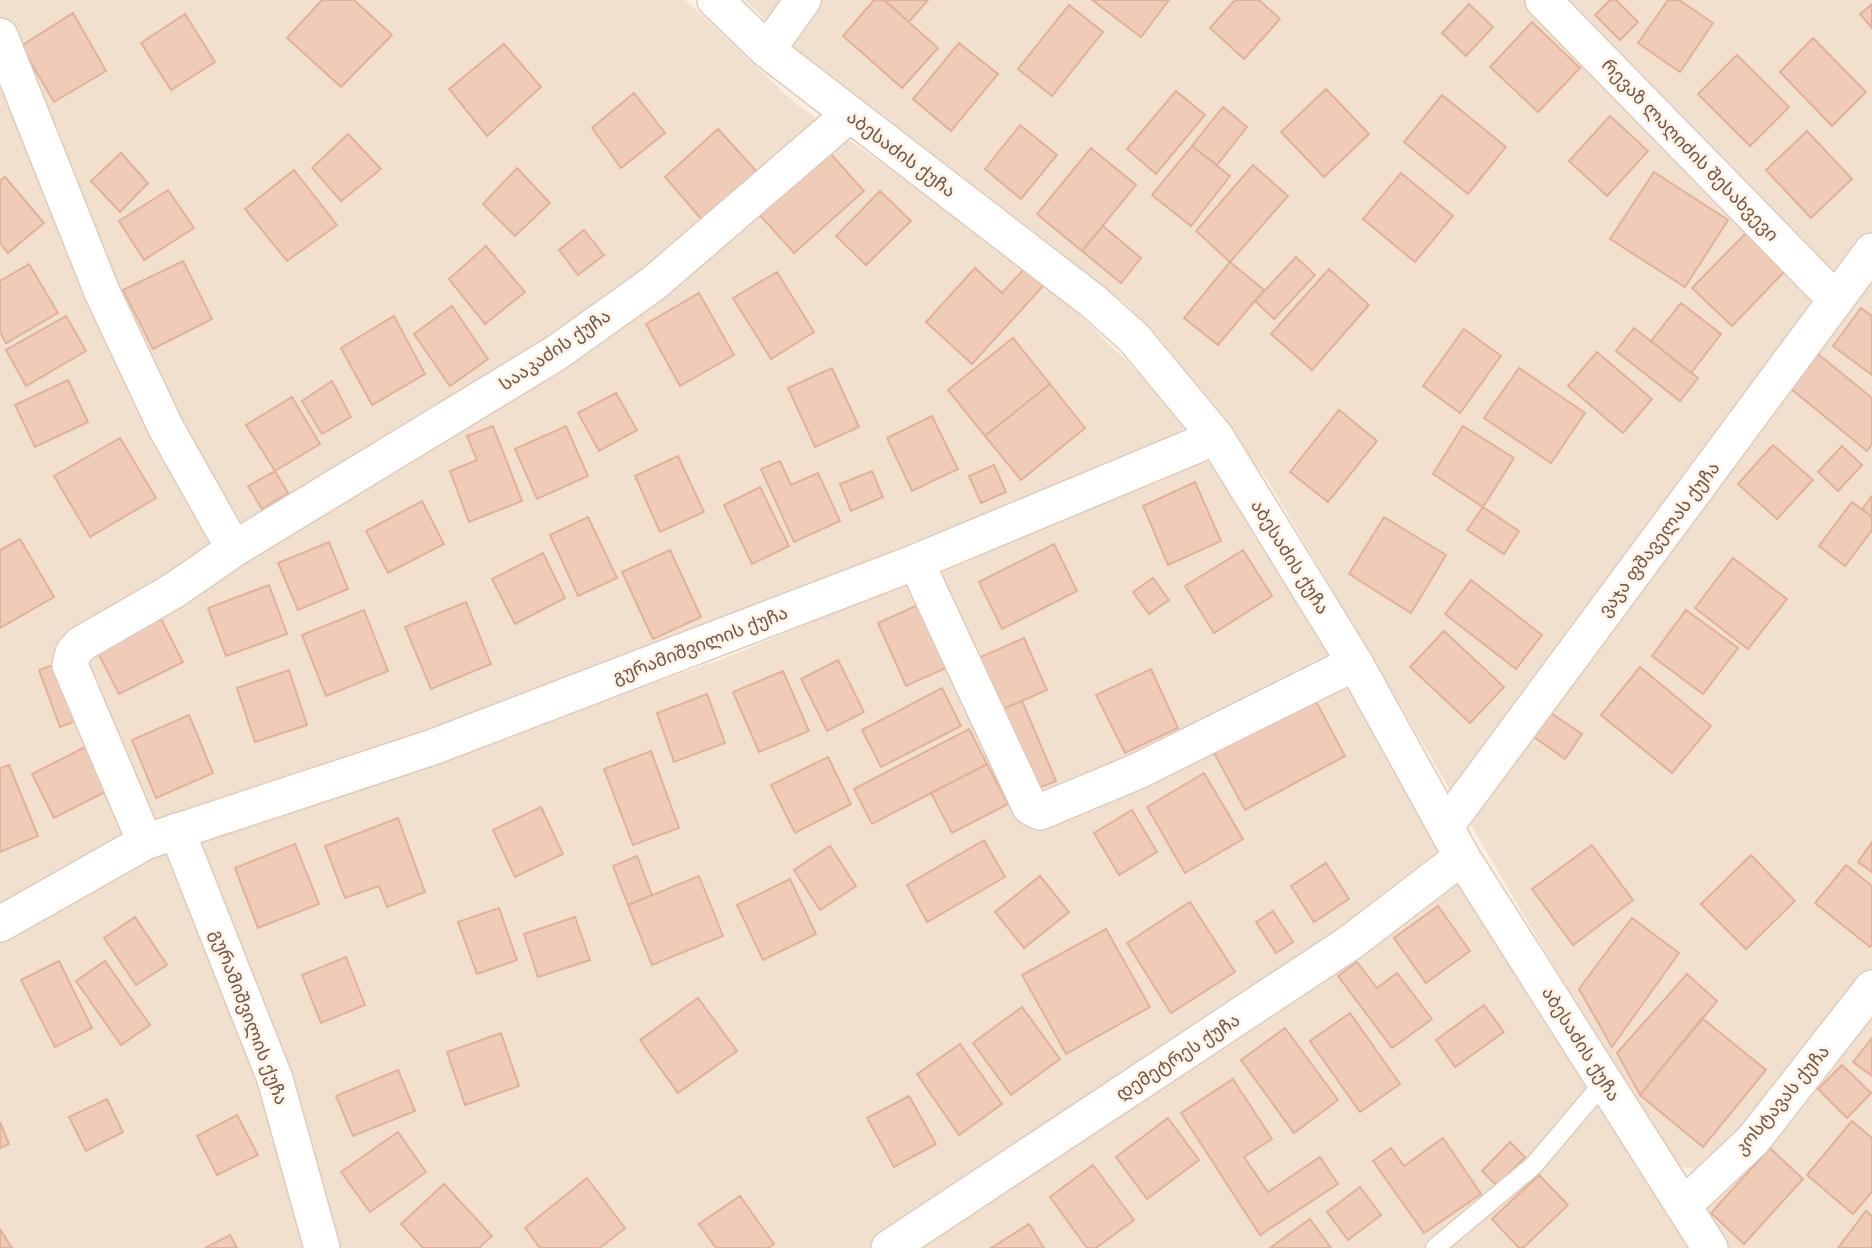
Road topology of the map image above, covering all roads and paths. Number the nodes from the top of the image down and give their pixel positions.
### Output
1 (715, 0) edge
2 (803, 0) edge
3 (1543, 0) edge
4 (0, 36) edge
5 (766, 50) junction
6 (849, 115) junction
7 (1872, 251) edge
8 (1836, 300) junction
9 (1216, 437) junction
10 (234, 549) junction
11 (916, 562) junction
12 (81, 644) joint
13 (1355, 663) junction
14 (1446, 826) junction
15 (161, 837) junction
16 (1462, 857) junction
17 (0, 924) edge
18 (1872, 988) edge
19 (1605, 1081) junction
20 (1683, 1206) junction
21 (322, 1248) edge
22 (889, 1248) edge
23 (1435, 1248) edge
24 (1710, 1248) edge

1 - 5 street, აბესაძის ქუჩა
2 - 5 street
3 - 8 street, რევაზ ლაღიძის შესახვევი
4 - 10 street
5 - 6 street, აბესაძის ქუჩა
6 - 9 street, აბესაძის ქუჩა
6 - 10 street, სააკაძის ქუჩა
7 - 8 street, ვაჯა ფშაველას ქუჩა
8 - 14 street, ვაჯა ფშაველას ქუჩა
9 - 11 street, გურამიშვილის ქუჩა
9 - 13 street, აბესაძის ქუჩა
10 - 12 street, სააკაძის ქუჩა
11 - 13 street
11 - 15 street, გურამიშვილის ქუჩა
12 - 15 street, გურამიშვილის ქუჩა
13 - 14 street, აბესაძის ქუჩა
14 - 16 street, აბესაძის ქუჩა
15 - 17 street, გურამიშვილის ქუჩა
15 - 21 street, გურამიშვილის ქუჩა
16 - 19 street, აბესაძის ქუჩა
16 - 22 street, დემეტრეს ქუჩა
18 - 20 street, კოსტავას ქუჩა
19 - 20 street, აბესაძის ქუჩა
19 - 23 lane
20 - 24 street, აბესაძის ქუჩა

